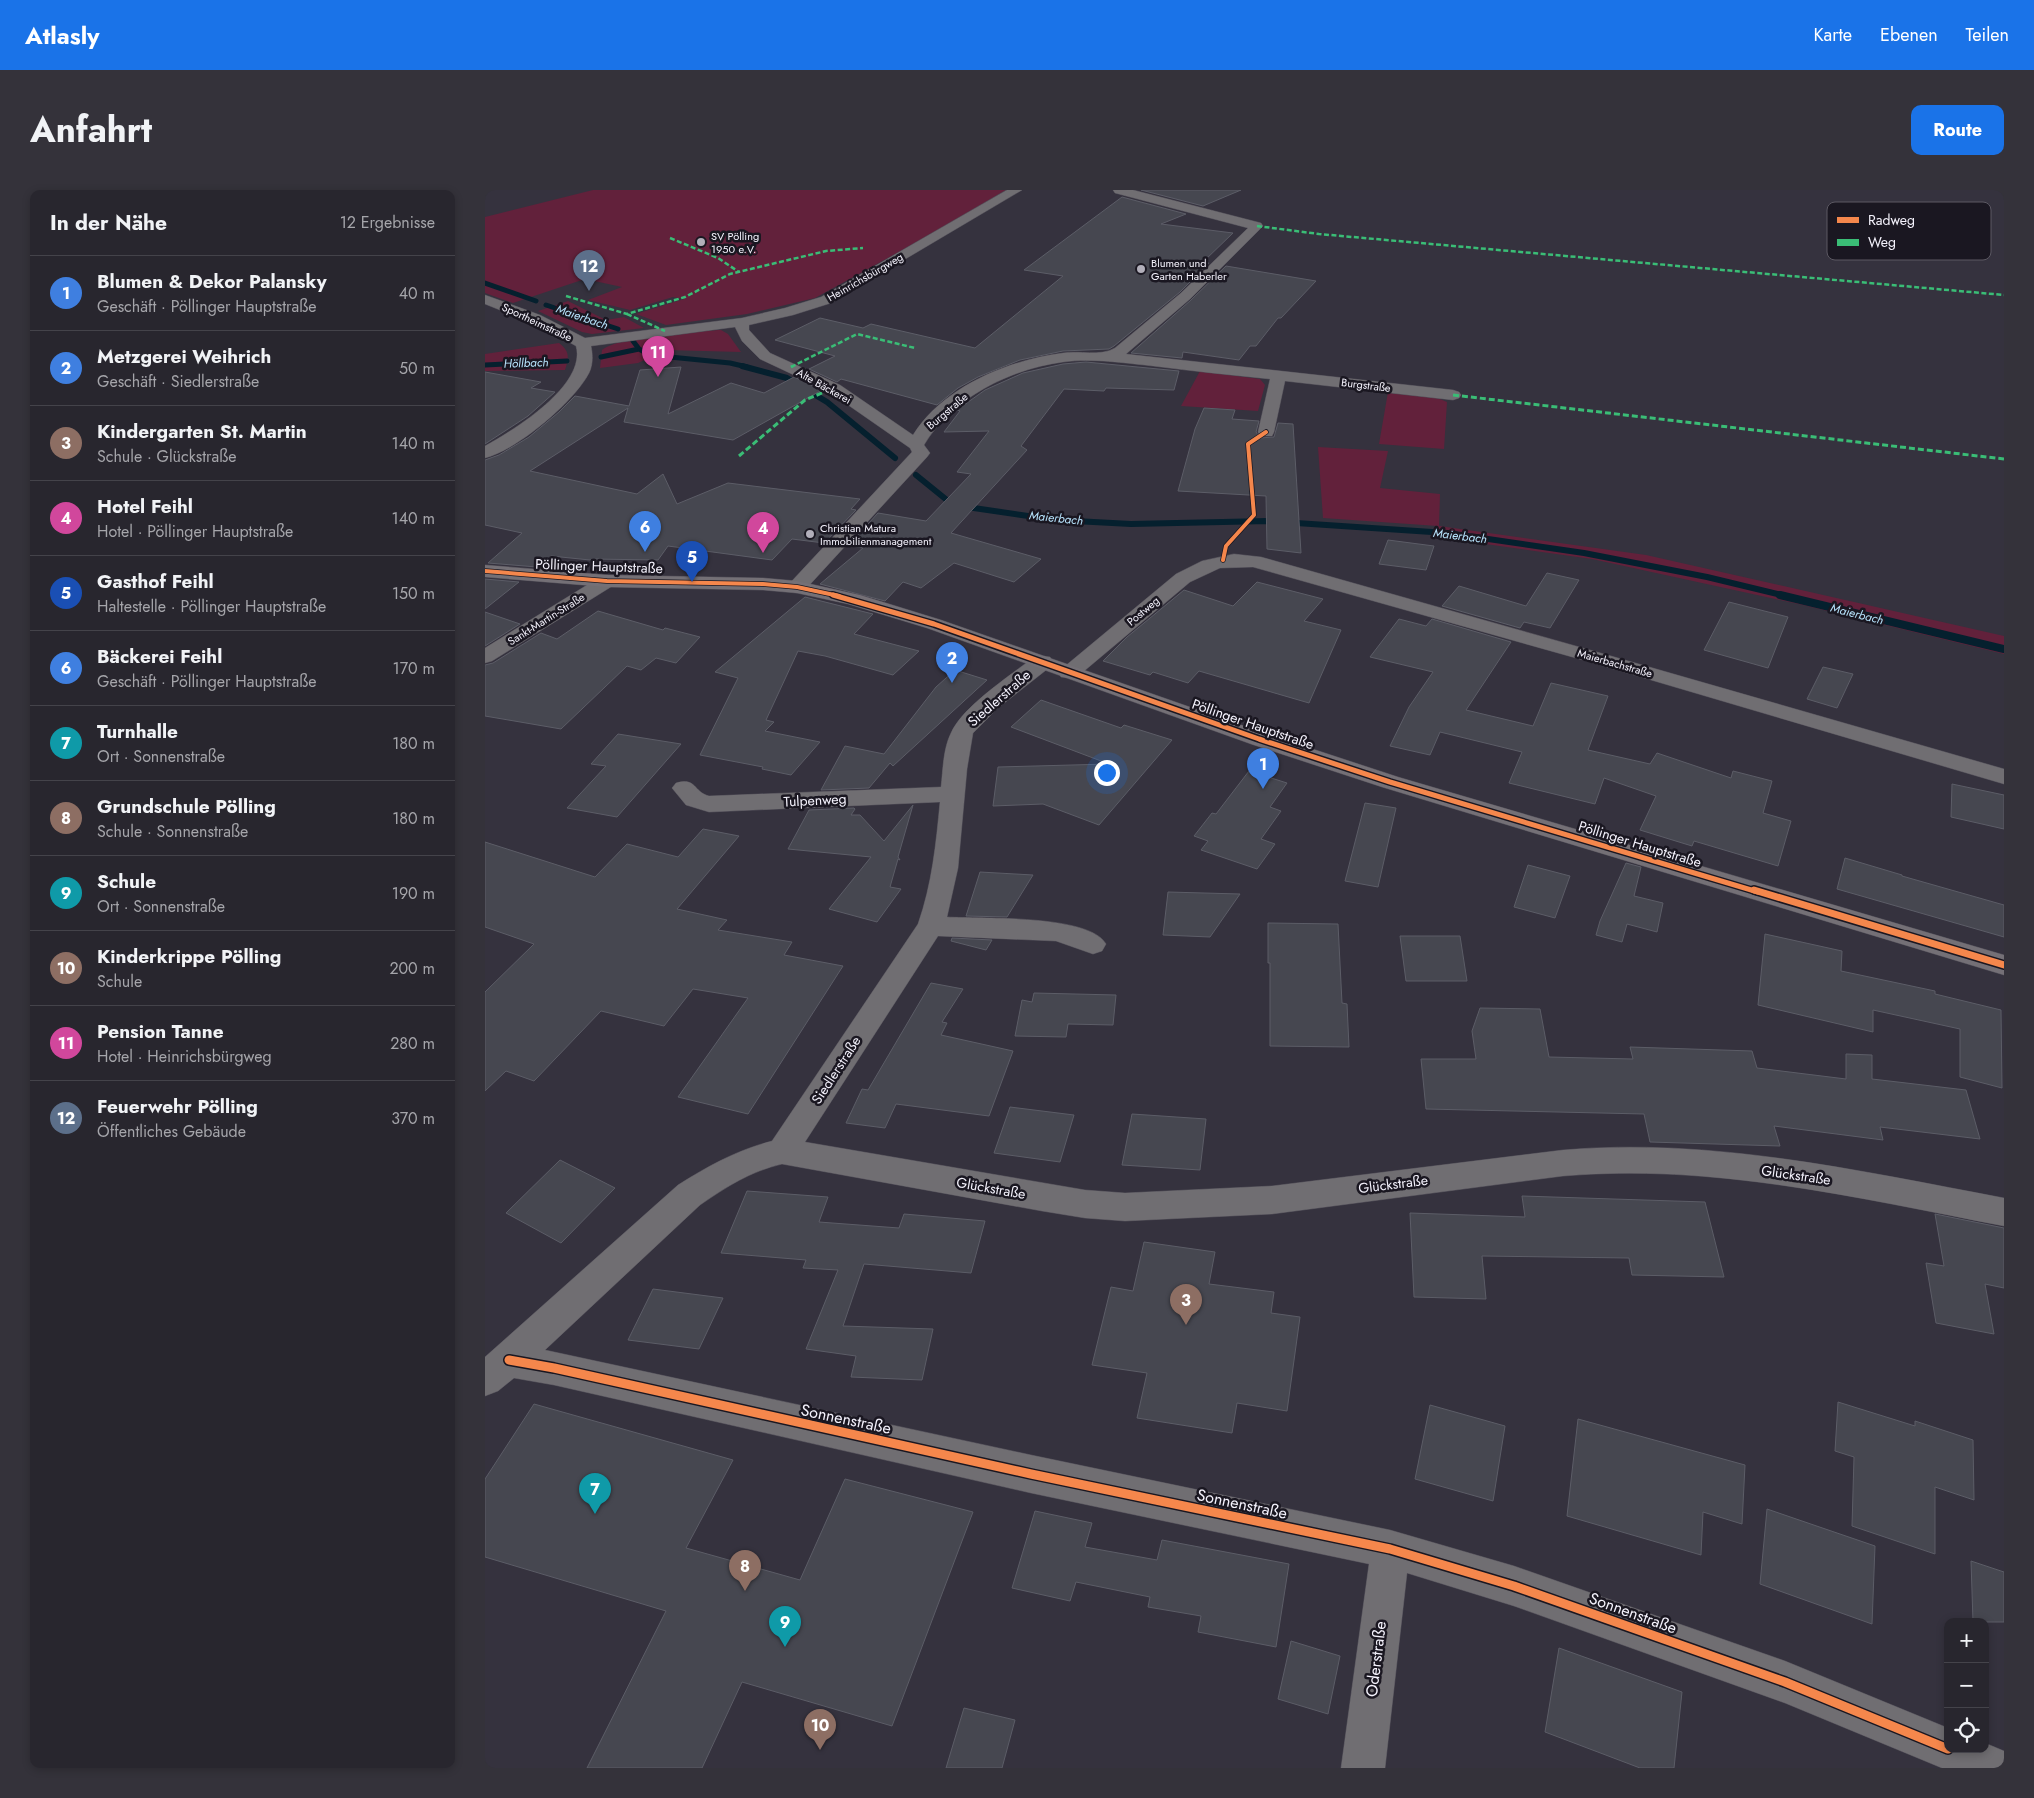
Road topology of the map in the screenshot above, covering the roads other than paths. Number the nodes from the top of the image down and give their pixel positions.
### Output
1 (1016, 190) edge
2 (1119, 190) edge
3 (485, 299) edge
4 (741, 322) junction
5 (582, 343) junction
6 (1112, 356) junction
7 (1279, 375) junction
8 (1453, 395) dead end
9 (1266, 432) dead end
10 (916, 445) junction
11 (485, 453) edge
12 (1223, 560) joint
13 (485, 571) edge
14 (607, 581) junction
15 (797, 587) junction
16 (485, 657) edge
17 (1041, 662) junction
18 (1069, 672) junction
19 (2004, 778) edge
20 (684, 788) dead end
21 (952, 794) junction
22 (931, 926) junction
23 (1093, 944) dead end
24 (2004, 965) edge
25 (782, 1151) junction
26 (2004, 1212) edge
27 (497, 1369) edge
28 (1390, 1549) junction
29 (1944, 1747) edge
30 (1957, 1753) edge
31 (1363, 1768) edge
32 (1993, 1768) edge

1 - 4 street, Heinrichsbürgweg
2 - 6 street
3 - 5 street, Sportheimstraße
4 - 5 street, Heinrichsbürgweg
4 - 10 street, Alte Bäckerei
5 - 11 street, Sportheimstraße
6 - 7 street, Burgstraße
6 - 10 street, Burgstraße
7 - 8 street, Burgstraße
7 - 9 street
10 - 15 street, Burgstraße
12 - 18 street, Postweg
12 - 19 street, Maierbachstraße
13 - 14 street, Pöllinger Hauptstraße
14 - 15 street, Pöllinger Hauptstraße
14 - 16 street, Sankt-Martin-Straße
15 - 17 street, Pöllinger Hauptstraße
17 - 18 street, Pöllinger Hauptstraße
17 - 21 street, Siedlerstraße
18 - 24 street, Pöllinger Hauptstraße
20 - 21 street, Tulpenweg
21 - 22 street, Siedlerstraße
22 - 23 street
22 - 25 street, Siedlerstraße
25 - 26 street, Glückstraße
25 - 27 street
27 - 28 street, Sonnenstraße
28 - 29 street, Sonnenstraße
28 - 31 street, Oderstraße
30 - 32 street, Sonnenstraße

